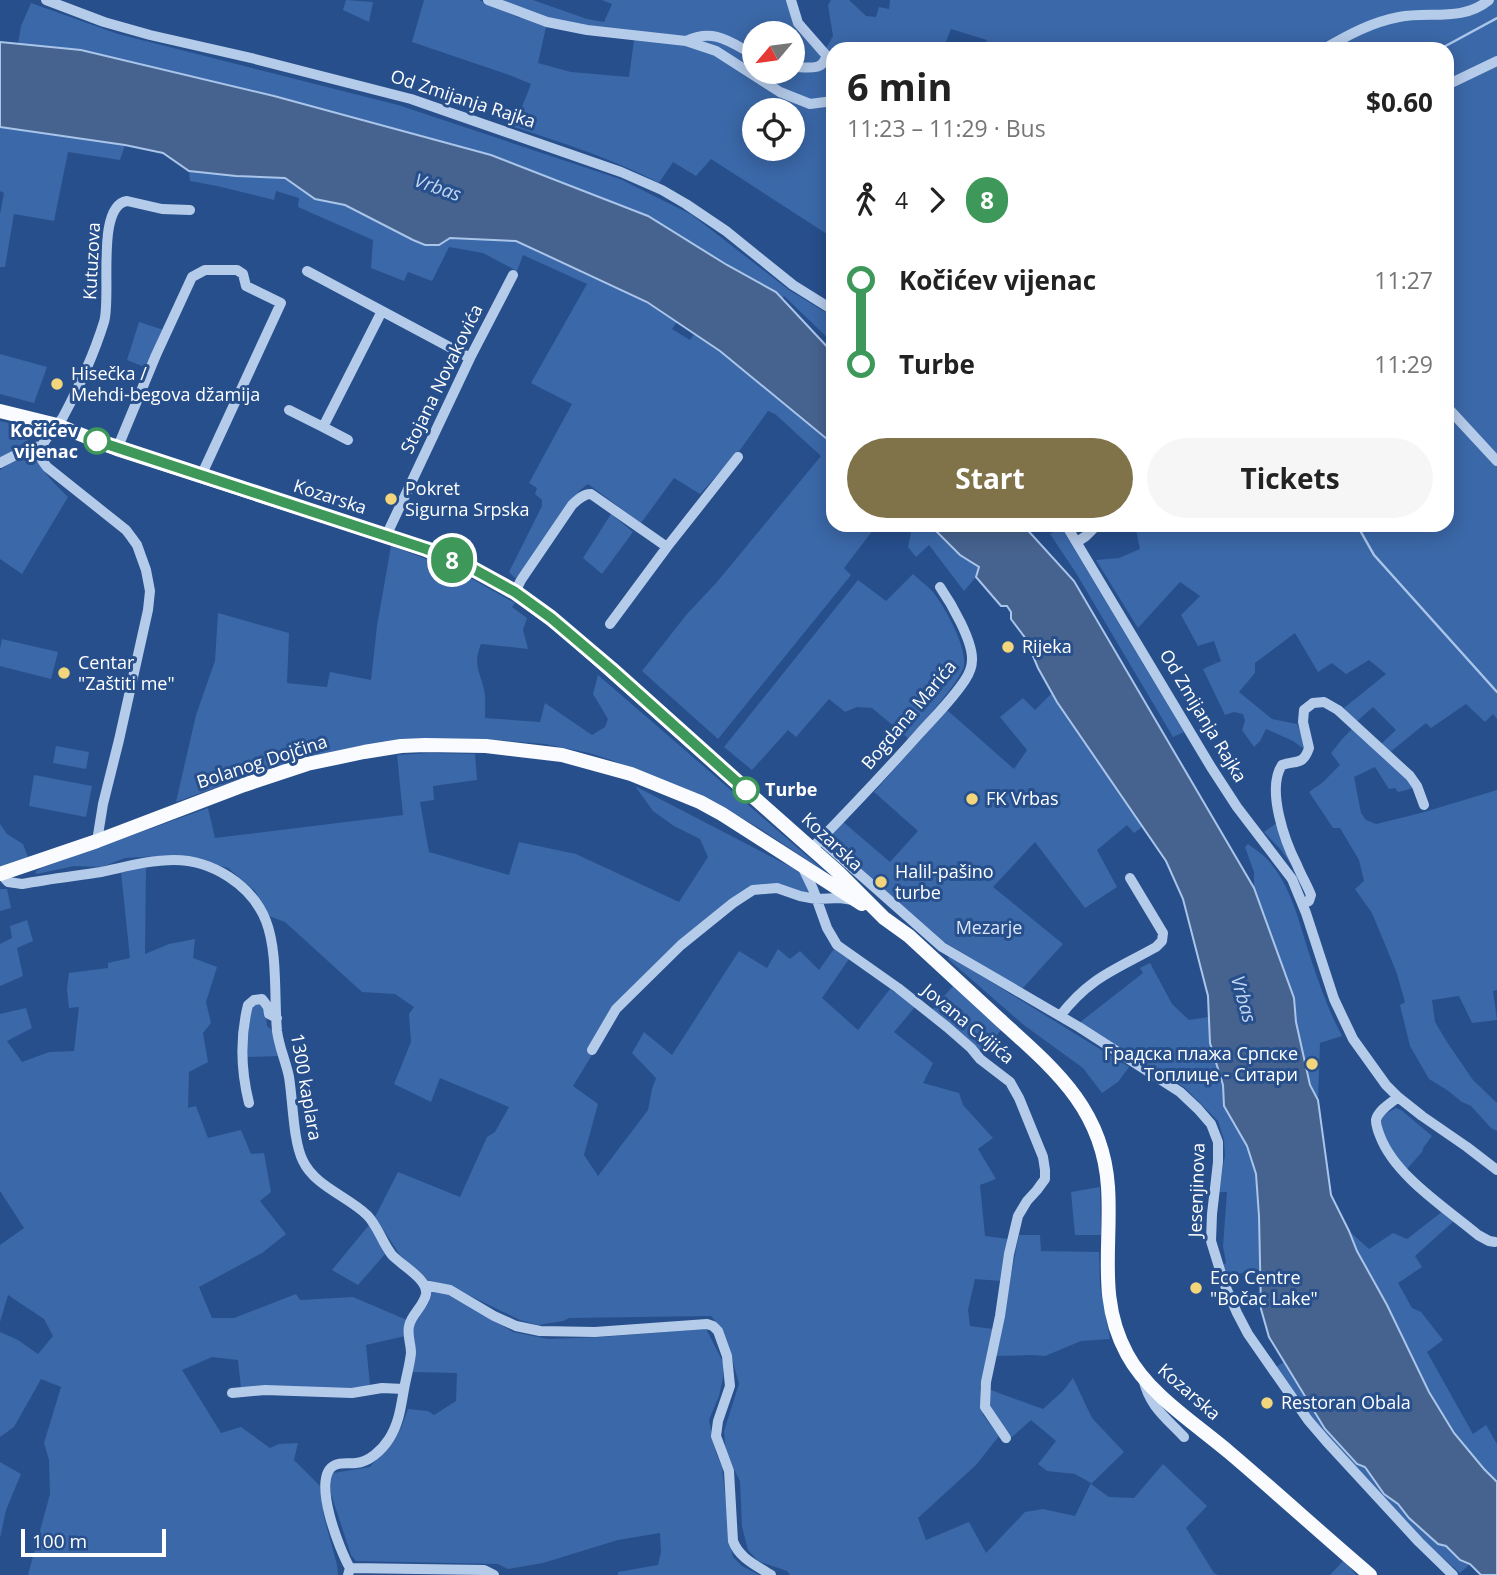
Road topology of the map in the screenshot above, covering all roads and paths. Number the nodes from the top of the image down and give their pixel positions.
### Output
1 (46, 0) edge
2 (488, 0) edge
3 (791, 0) edge
4 (1489, 0) edge
5 (797, 21) edge
6 (805, 31) edge
7 (686, 41) junction
8 (1336, 42) edge
9 (742, 48) edge
10 (826, 55) edge
11 (826, 60) edge
12 (1497, 61) edge
13 (805, 68) edge
14 (1454, 82) edge
15 (826, 103) edge
16 (190, 210) dead end
17 (307, 271) dead end
18 (513, 275) dead end
19 (826, 306) edge
20 (382, 311) junction
21 (470, 358) junction
22 (289, 410) dead end
23 (0, 411) edge
24 (1454, 415) edge
25 (57, 425) junction
26 (323, 427) junction
27 (348, 440) dead end
28 (42, 446) junction
29 (117, 449) junction
30 (738, 457) dead end
31 (1497, 461) edge
32 (0, 463) edge
33 (201, 476) junction
34 (1071, 532) edge
35 (1090, 532) edge
36 (386, 536) junction
37 (1077, 542) junction
38 (667, 547) junction
39 (940, 587) dead end
40 (515, 592) junction
41 (610, 624) dead end
42 (1424, 806) dead end
43 (97, 841) junction
44 (817, 844) junction
45 (800, 864) junction
46 (1, 874) edge
47 (1130, 878) dead end
48 (816, 899) junction
49 (859, 902) junction
50 (1303, 904) junction
51 (884, 918) junction
52 (1060, 1016) junction
53 (277, 1018) junction
54 (592, 1050) dead end
55 (1398, 1097) junction
56 (249, 1102) dead end
57 (1497, 1170) edge
58 (1496, 1244) edge
59 (424, 1285) junction
60 (1143, 1378) junction
61 (404, 1389) junction
62 (232, 1393) dead end
63 (1184, 1437) dead end
64 (1006, 1438) dead end
65 (349, 1572) edge
66 (495, 1575) edge
67 (771, 1575) edge
68 (1370, 1575) edge
69 (1453, 1575) edge

1 - 19 street, Od Zmijanja Rajka
2 - 7 street
3 - 5 street
4 - 8 street
6 - 10 street
7 - 9 street
7 - 15 street
11 - 13 street
12 - 14 street
16 - 25 street, Kutuzova
17 - 20 street
18 - 21 street, Stojana Novakovića
20 - 21 street
20 - 26 street
21 - 36 street, Stojana Novakovića
22 - 26 street
23 - 25 main road, Kozarska
24 - 31 street
25 - 28 street, Kutuzova
25 - 29 main road, Kozarska
26 - 27 street
28 - 32 street
28 - 43 street
29 - 33 main road, Kozarska
29 - 33 street
30 - 38 street
33 - 36 main road, Kozarska
34 - 37 street, Od Zmijanja Rajka
35 - 37 street
36 - 40 main road, Kozarska
37 - 50 street, Od Zmijanja Rajka
38 - 40 street
38 - 41 street
39 - 44 street, Bogdana Marića
40 - 44 main road, Kozarska
42 - 50 street, Od Zmijanja Rajka
43 - 45 main road, Bolanog Dojčina
43 - 46 main road, Bolanog Dojčina
44 - 51 main road, Kozarska
44 - 52 street, Jesenjinova
45 - 48 street, Jovana Cvijića
45 - 49 main road, Bolanog Dojčina
46 - 53 street, 1300 kaplara
47 - 52 street
48 - 49 street
48 - 54 street
48 - 64 street, Jovana Cvijića
49 - 51 main road, Bolanog Dojčina
50 - 55 street, Od Zmijanja Rajka
51 - 60 main road, Kozarska
52 - 69 street, Jesenjinova
53 - 56 street
53 - 59 street, 1300 kaplara
55 - 57 street, Od Zmijanja Rajka
55 - 58 street
59 - 61 street
59 - 67 street
60 - 63 street
60 - 68 main road, Kozarska
61 - 62 street
61 - 65 street
65 - 66 street

